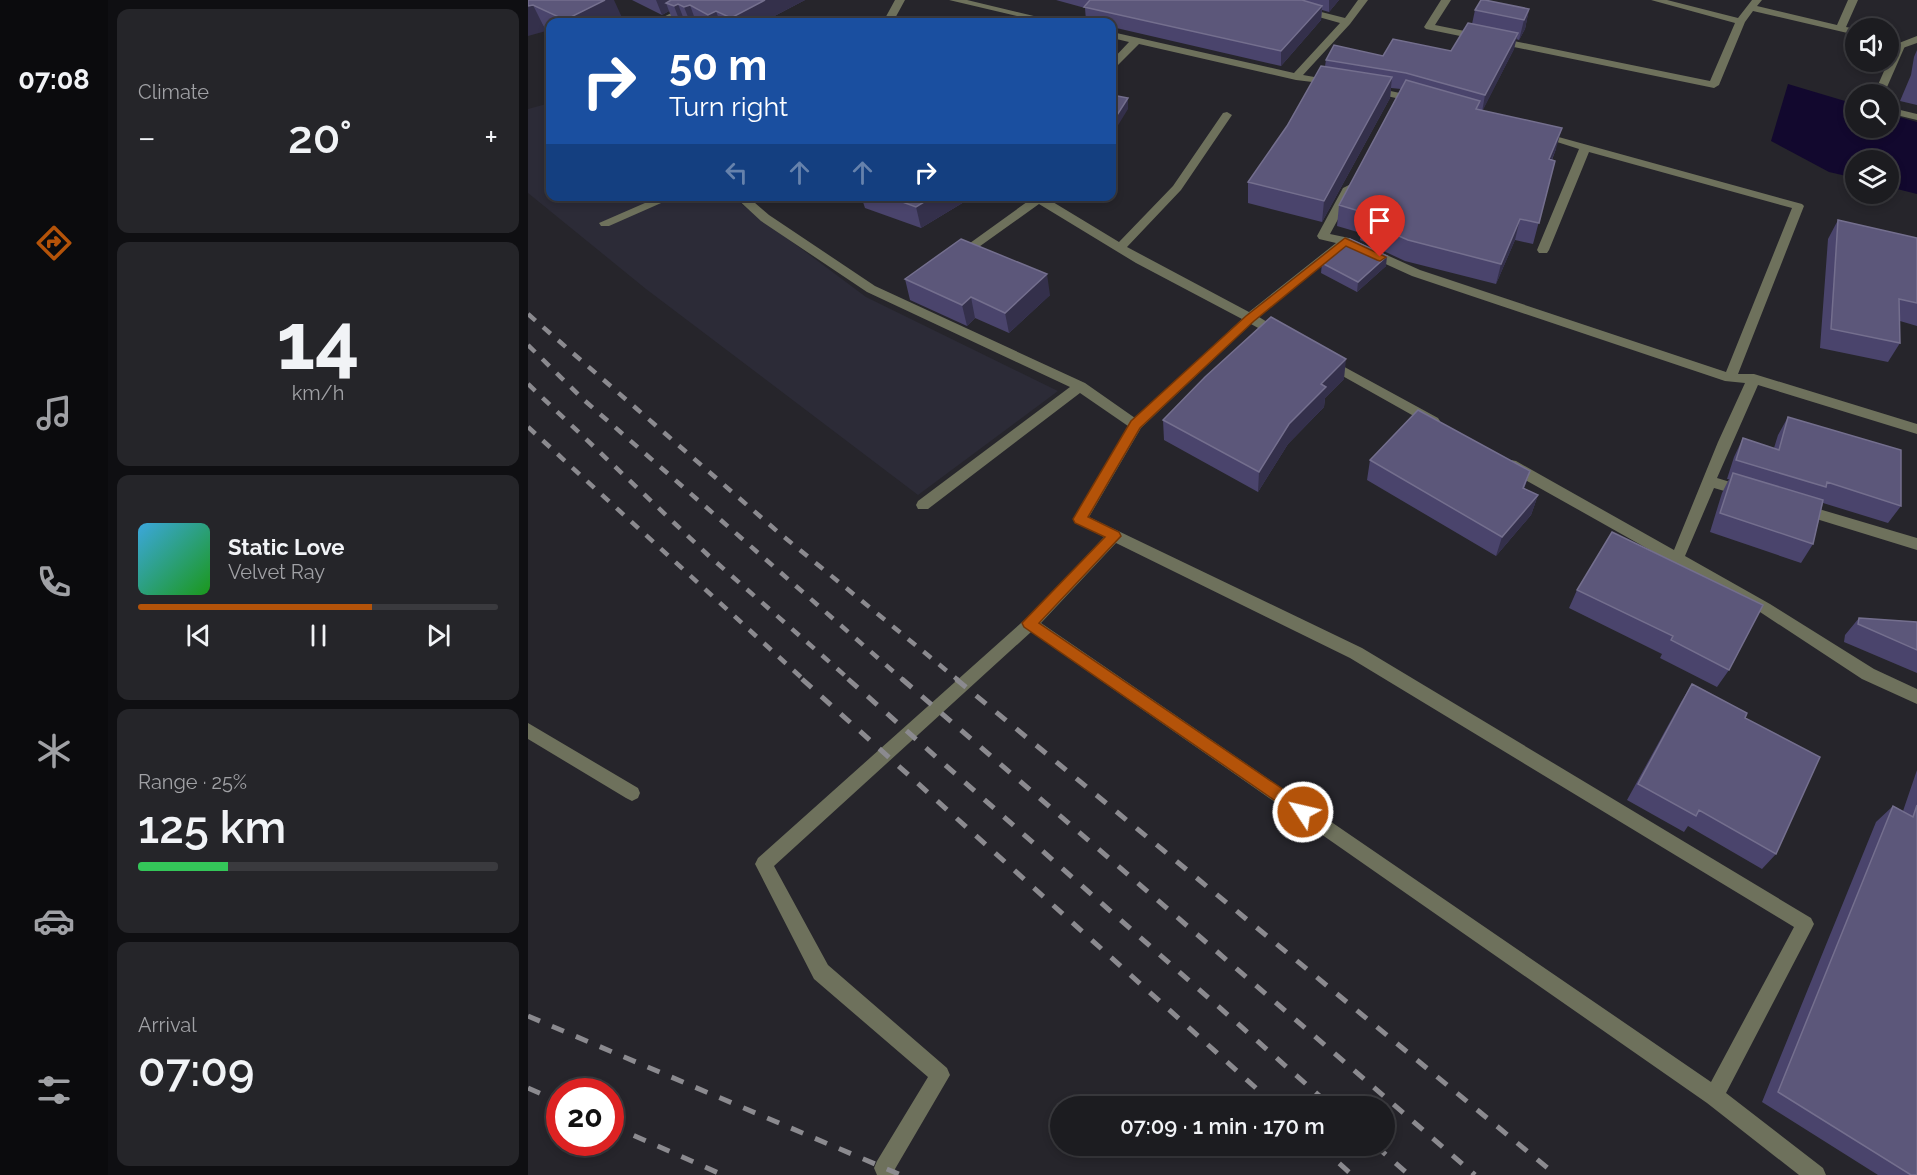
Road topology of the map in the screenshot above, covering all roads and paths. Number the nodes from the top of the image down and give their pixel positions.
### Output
1 (703, 0) edge
2 (900, 0) edge
3 (954, 0) edge
4 (1263, 0) edge
5 (1363, 0) edge
6 (1446, 0) edge
7 (1656, 0) edge
8 (1853, 0) edge
9 (1755, 4) edge
10 (667, 18) edge
11 (890, 18) edge
12 (1031, 18) edge
13 (1740, 21) junction
14 (1347, 22) junction
15 (1840, 28) junction
16 (1845, 29) edge
17 (1116, 36) edge
18 (1917, 39) edge
19 (1136, 41) junction
20 (1900, 46) joint
21 (1116, 61) edge
22 (1296, 77) junction
23 (1883, 84) edge
24 (1342, 85) edge
25 (1365, 88) edge
26 (1432, 104) edge
27 (1899, 113) edge
28 (1227, 115) dead end
29 (1917, 117) edge
30 (1530, 132) edge
31 (1585, 148) junction
32 (1355, 175) edge
33 (660, 201) edge
34 (746, 201) edge
35 (1032, 201) edge
36 (1041, 201) edge
37 (605, 224) dead end
38 (1345, 241) junction
39 (1120, 248) junction
40 (1543, 250) dead end
41 (945, 266) edge
42 (1250, 318) junction
43 (1292, 342) edge
44 (1312, 353) edge
45 (1730, 378) junction
46 (1755, 379) junction
47 (1080, 386) junction
48 (1136, 424) junction
49 (1448, 429) edge
50 (1917, 429) edge
51 (1500, 459) edge
52 (1709, 481) junction
53 (1764, 498) edge
54 (1785, 504) edge
55 (923, 505) dead end
56 (1114, 536) junction
57 (1917, 544) edge
58 (1677, 558) junction
59 (1029, 623) junction
60 (1917, 697) edge
61 (528, 730) edge
62 (632, 793) dead end
63 (1714, 1096) junction
64 (887, 1175) edge
65 (1816, 1175) edge

1 - 10 street
2 - 11 street
3 - 12 street
4 - 14 street
5 - 14 street
6 - 13 street
7 - 13 street
8 - 15 street
9 - 13 street
9 - 15 street
14 - 22 street
15 - 16 street
17 - 19 street
18 - 20 street
19 - 21 street
19 - 22 street
20 - 23 street
22 - 24 street
25 - 26 street
27 - 29 street
28 - 39 street
30 - 31 street
31 - 40 street
31 - 45 street
32 - 38 street
33 - 37 street
34 - 47 street
35 - 41 street
36 - 39 street
38 - 42 street
38 - 45 street
39 - 42 street
42 - 43 street
42 - 48 street
44 - 49 street
45 - 46 street
46 - 50 street
46 - 52 street
47 - 48 street
47 - 55 street
48 - 56 street
51 - 58 street
52 - 53 street
52 - 58 street
54 - 57 street
56 - 59 street
56 - 63 street
58 - 60 street
59 - 63 street
59 - 64 street
61 - 62 street
63 - 65 street

